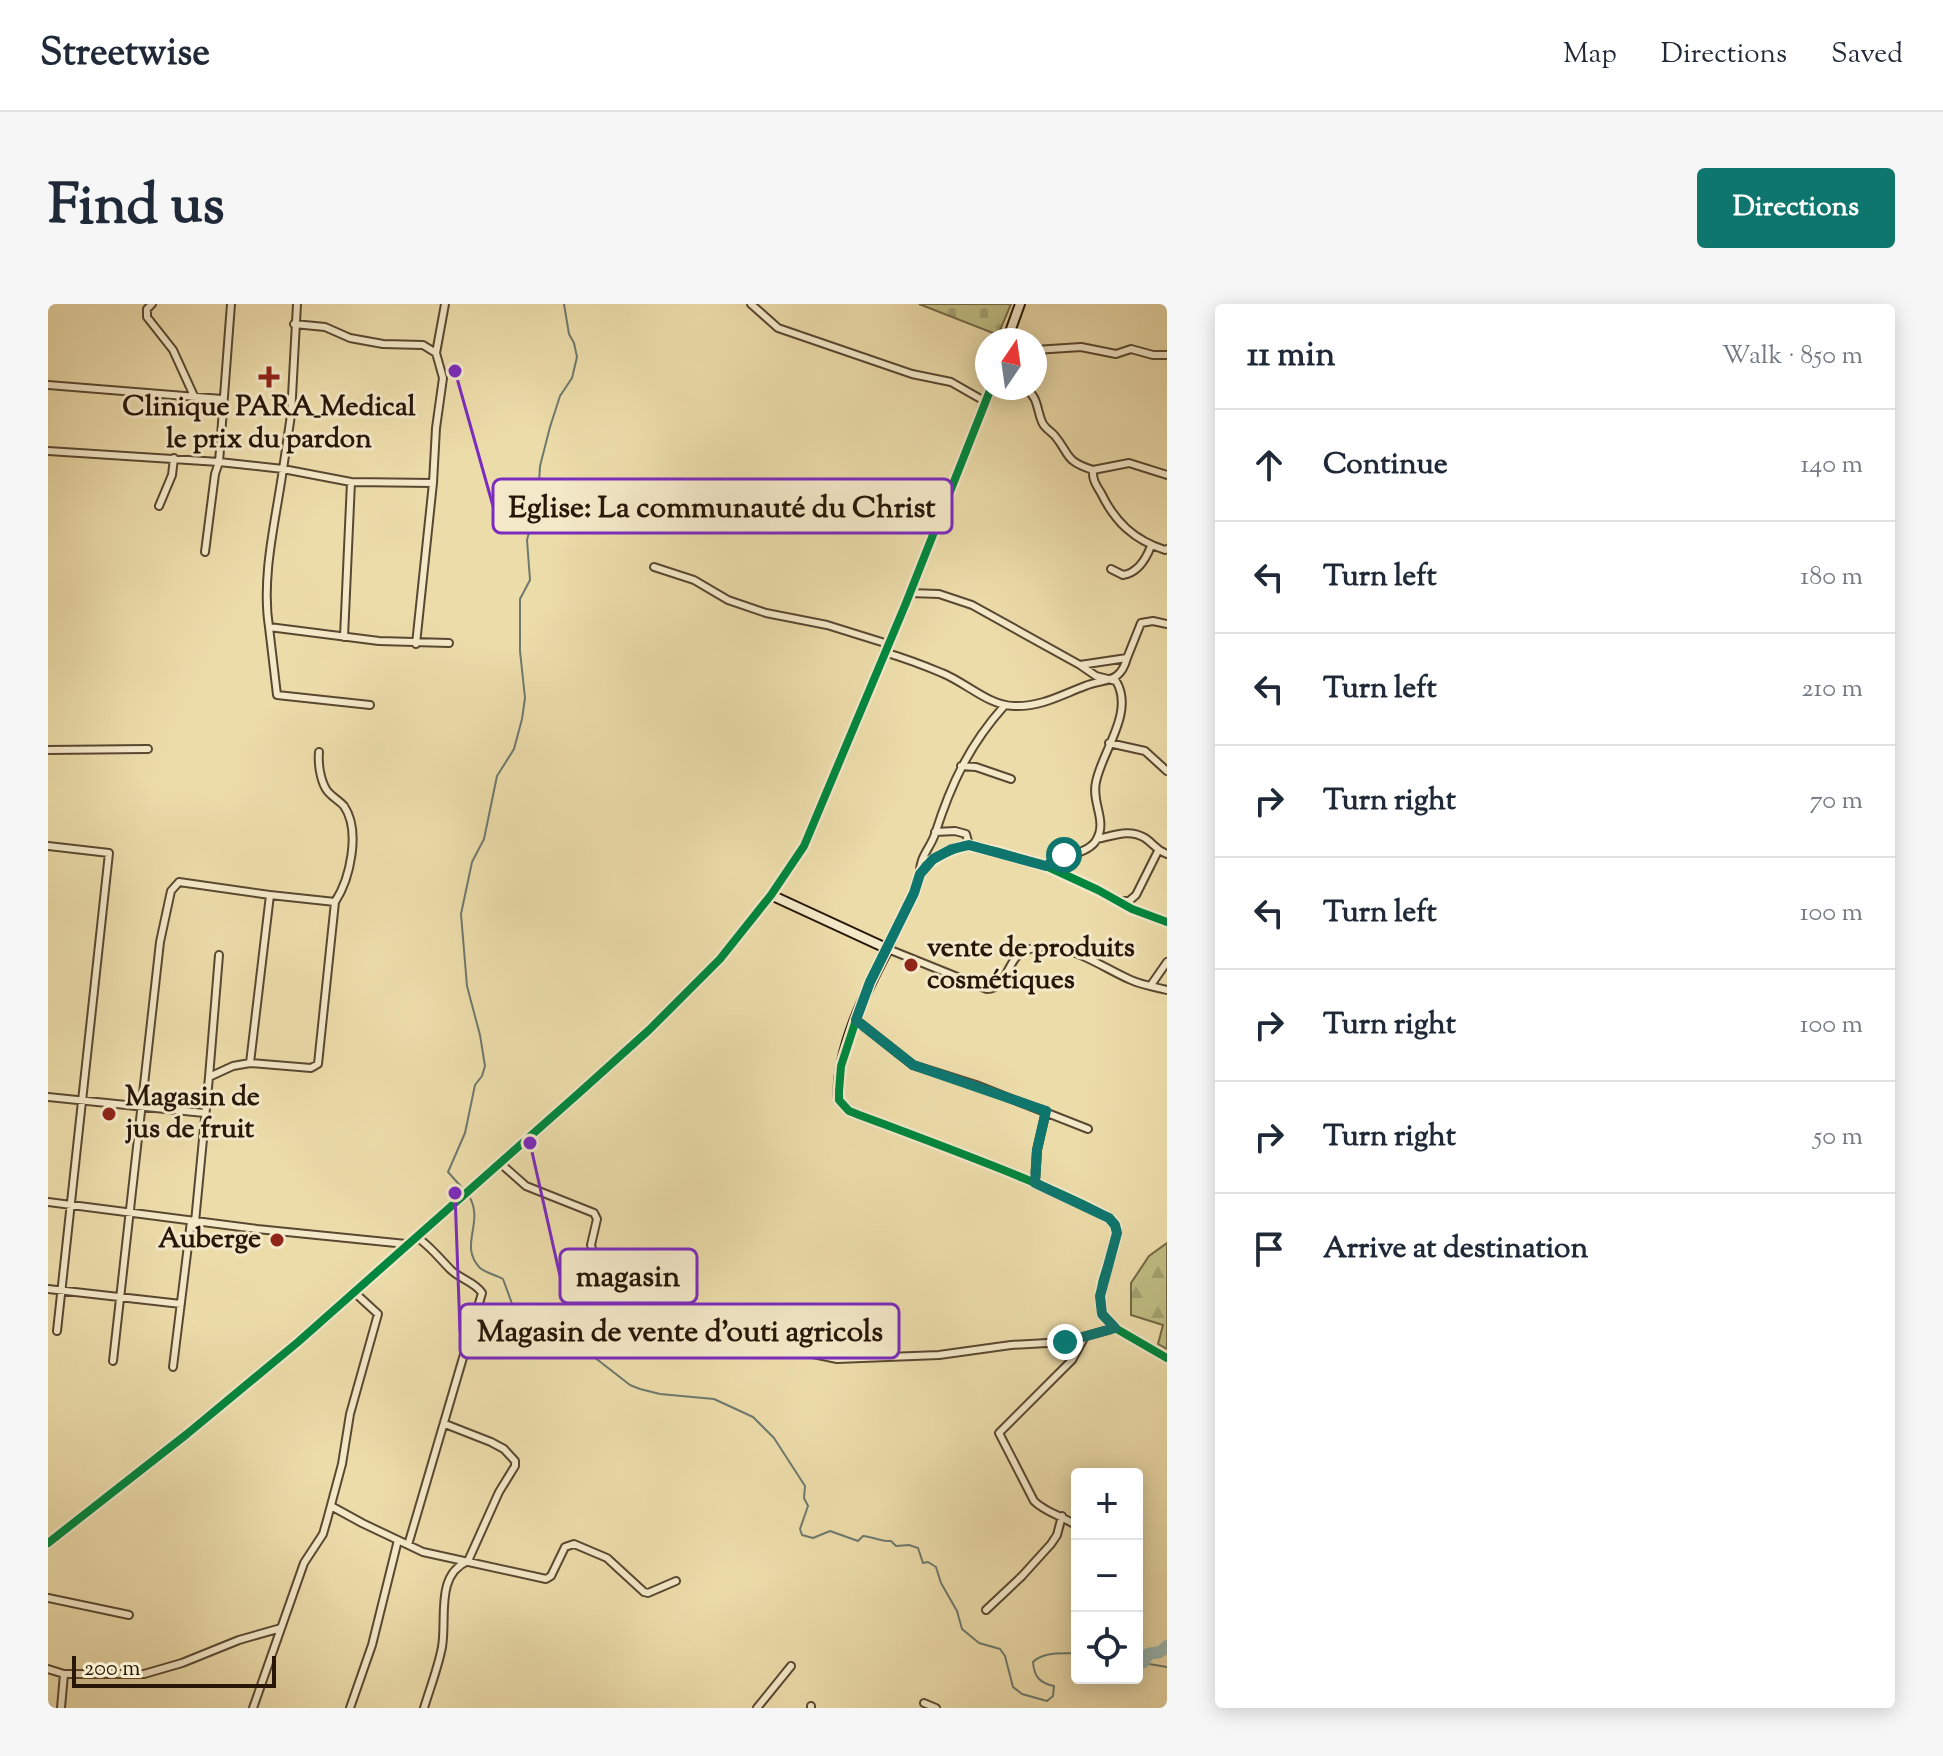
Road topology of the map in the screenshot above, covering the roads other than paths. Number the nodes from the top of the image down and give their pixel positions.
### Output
1 (152, 304) edge
2 (231, 304) edge
3 (297, 304) edge
4 (445, 304) edge
5 (751, 304) edge
6 (1020, 304) edge
7 (294, 324) junction
8 (1011, 328) edge
9 (1047, 349) edge
10 (436, 353) junction
11 (1167, 355) edge
12 (48, 385) edge
13 (194, 396) junction
14 (222, 399) junction
15 (1035, 400) edge
16 (986, 402) joint
17 (48, 451) edge
18 (174, 458) junction
19 (219, 462) junction
20 (283, 469) junction
21 (1093, 470) junction
22 (1167, 475) edge
23 (351, 482) junction
24 (433, 483) junction
25 (159, 506) dead end
26 (1151, 546) junction
27 (1167, 549) edge
28 (205, 552) dead end
29 (654, 567) dead end
30 (1111, 569) dead end
31 (910, 593) junction
32 (1167, 624) edge
33 (269, 627) junction
34 (344, 637) junction
35 (449, 643) dead end
36 (416, 644) junction
37 (886, 648) junction
38 (1127, 658) junction
39 (1098, 661) junction
40 (1080, 665) junction
41 (1096, 676) junction
42 (1107, 679) junction
43 (370, 705) dead end
44 (1005, 705) junction
45 (1109, 743) junction
46 (148, 749) dead end
47 (48, 750) edge
48 (319, 752) dead end
49 (961, 766) junction
50 (1167, 771) edge
51 (1011, 779) dead end
52 (935, 832) junction
53 (1097, 839) junction
54 (969, 845) junction
55 (48, 846) edge
56 (1158, 851) junction
57 (924, 853) junction
58 (1167, 854) edge
59 (933, 859) junction
60 (1046, 866) junction
61 (920, 874) junction
62 (270, 895) junction
63 (771, 895) junction
64 (1118, 901) junction
65 (335, 902) junction
66 (1167, 922) edge
67 (888, 949) junction
68 (219, 955) dead end
69 (1167, 962) edge
70 (1151, 985) junction
71 (1167, 990) edge
72 (856, 1020) junction
73 (250, 1063) junction
74 (209, 1077) junction
75 (48, 1097) edge
76 (82, 1101) junction
77 (141, 1107) junction
78 (1046, 1111) junction
79 (204, 1113) junction
80 (1088, 1129) dead end
81 (500, 1163) junction
82 (1035, 1183) junction
83 (48, 1202) edge
84 (71, 1205) junction
85 (131, 1212) junction
86 (193, 1221) junction
87 (418, 1238) junction
88 (406, 1244) junction
89 (48, 1289) edge
90 (61, 1290) junction
91 (354, 1292) junction
92 (121, 1296) junction
93 (181, 1304) junction
94 (1115, 1328) junction
95 (57, 1331) dead end
96 (1084, 1338) junction
97 (1167, 1358) edge
98 (113, 1361) dead end
99 (173, 1367) dead end
100 (445, 1424) junction
101 (331, 1506) junction
102 (1062, 1516) junction
103 (1071, 1522) edge
104 (398, 1540) junction
105 (48, 1543) edge
106 (408, 1545) junction
107 (468, 1561) junction
108 (676, 1581) dead end
109 (48, 1598) edge
110 (986, 1610) dead end
111 (129, 1615) dead end
112 (281, 1628) junction
113 (791, 1666) dead end
114 (48, 1669) edge
115 (64, 1674) junction
116 (924, 1703) dead end
117 (61, 1708) edge
118 (253, 1708) edge
119 (350, 1708) edge
120 (424, 1708) edge
121 (757, 1708) edge
122 (936, 1708) edge

1 - 13 street
2 - 14 street
3 - 7 street
4 - 10 street
5 - 16 street
6 - 8 street
7 - 10 street
7 - 20 street
9 - 11 street
10 - 24 street
12 - 13 street
13 - 14 street
14 - 19 street
15 - 21 street
16 - 31 street
17 - 18 street
18 - 19 street
18 - 25 street
19 - 20 street
19 - 28 street
20 - 23 street
20 - 33 street
21 - 22 street
21 - 26 street
23 - 24 street
23 - 34 street
24 - 36 street
26 - 27 street
26 - 30 street
29 - 37 street
31 - 37 street
31 - 40 street
32 - 38 street
33 - 34 street
33 - 43 street
34 - 36 street
35 - 36 street
37 - 44 street
37 - 63 street
38 - 39 street
38 - 42 street
39 - 40 street
39 - 41 street
40 - 41 street
41 - 42 street
42 - 44 street
42 - 45 street
44 - 49 street
45 - 50 street
45 - 53 street
46 - 47 street
48 - 65 street
49 - 51 street
49 - 52 street
52 - 54 street
52 - 57 street
53 - 56 street
53 - 60 street
54 - 59 street
54 - 60 street
55 - 76 street
56 - 58 street
56 - 64 street
57 - 59 street
57 - 61 street
59 - 61 street
60 - 64 street
61 - 67 street
62 - 65 street
62 - 73 street
62 - 77 street
63 - 67 street
63 - 81 street
64 - 66 street
65 - 73 street
67 - 70 street
67 - 72 street
68 - 74 street
69 - 70 street
70 - 71 street
72 - 78 street
72 - 82 street
73 - 74 street
74 - 79 street
75 - 76 street
76 - 77 street
76 - 84 street
77 - 79 street
77 - 85 street
78 - 80 street
78 - 82 street
79 - 86 street
81 - 87 street
81 - 96 street
82 - 94 street
83 - 84 street
84 - 85 street
84 - 90 street
85 - 86 street
85 - 92 street
86 - 88 street
86 - 93 street
87 - 88 street
87 - 100 street
88 - 91 street
89 - 90 street
90 - 92 street
90 - 95 street
91 - 101 street
91 - 105 street
92 - 93 street
92 - 98 street
93 - 99 street
94 - 96 street
94 - 97 street
96 - 102 street
100 - 106 street
100 - 107 street
101 - 104 street
101 - 112 street
102 - 103 street
102 - 110 street
104 - 106 street
104 - 119 street
106 - 107 street
107 - 108 street
107 - 120 street
109 - 111 street
112 - 115 street
112 - 118 street
113 - 121 street
114 - 115 street
115 - 117 street
116 - 122 street

